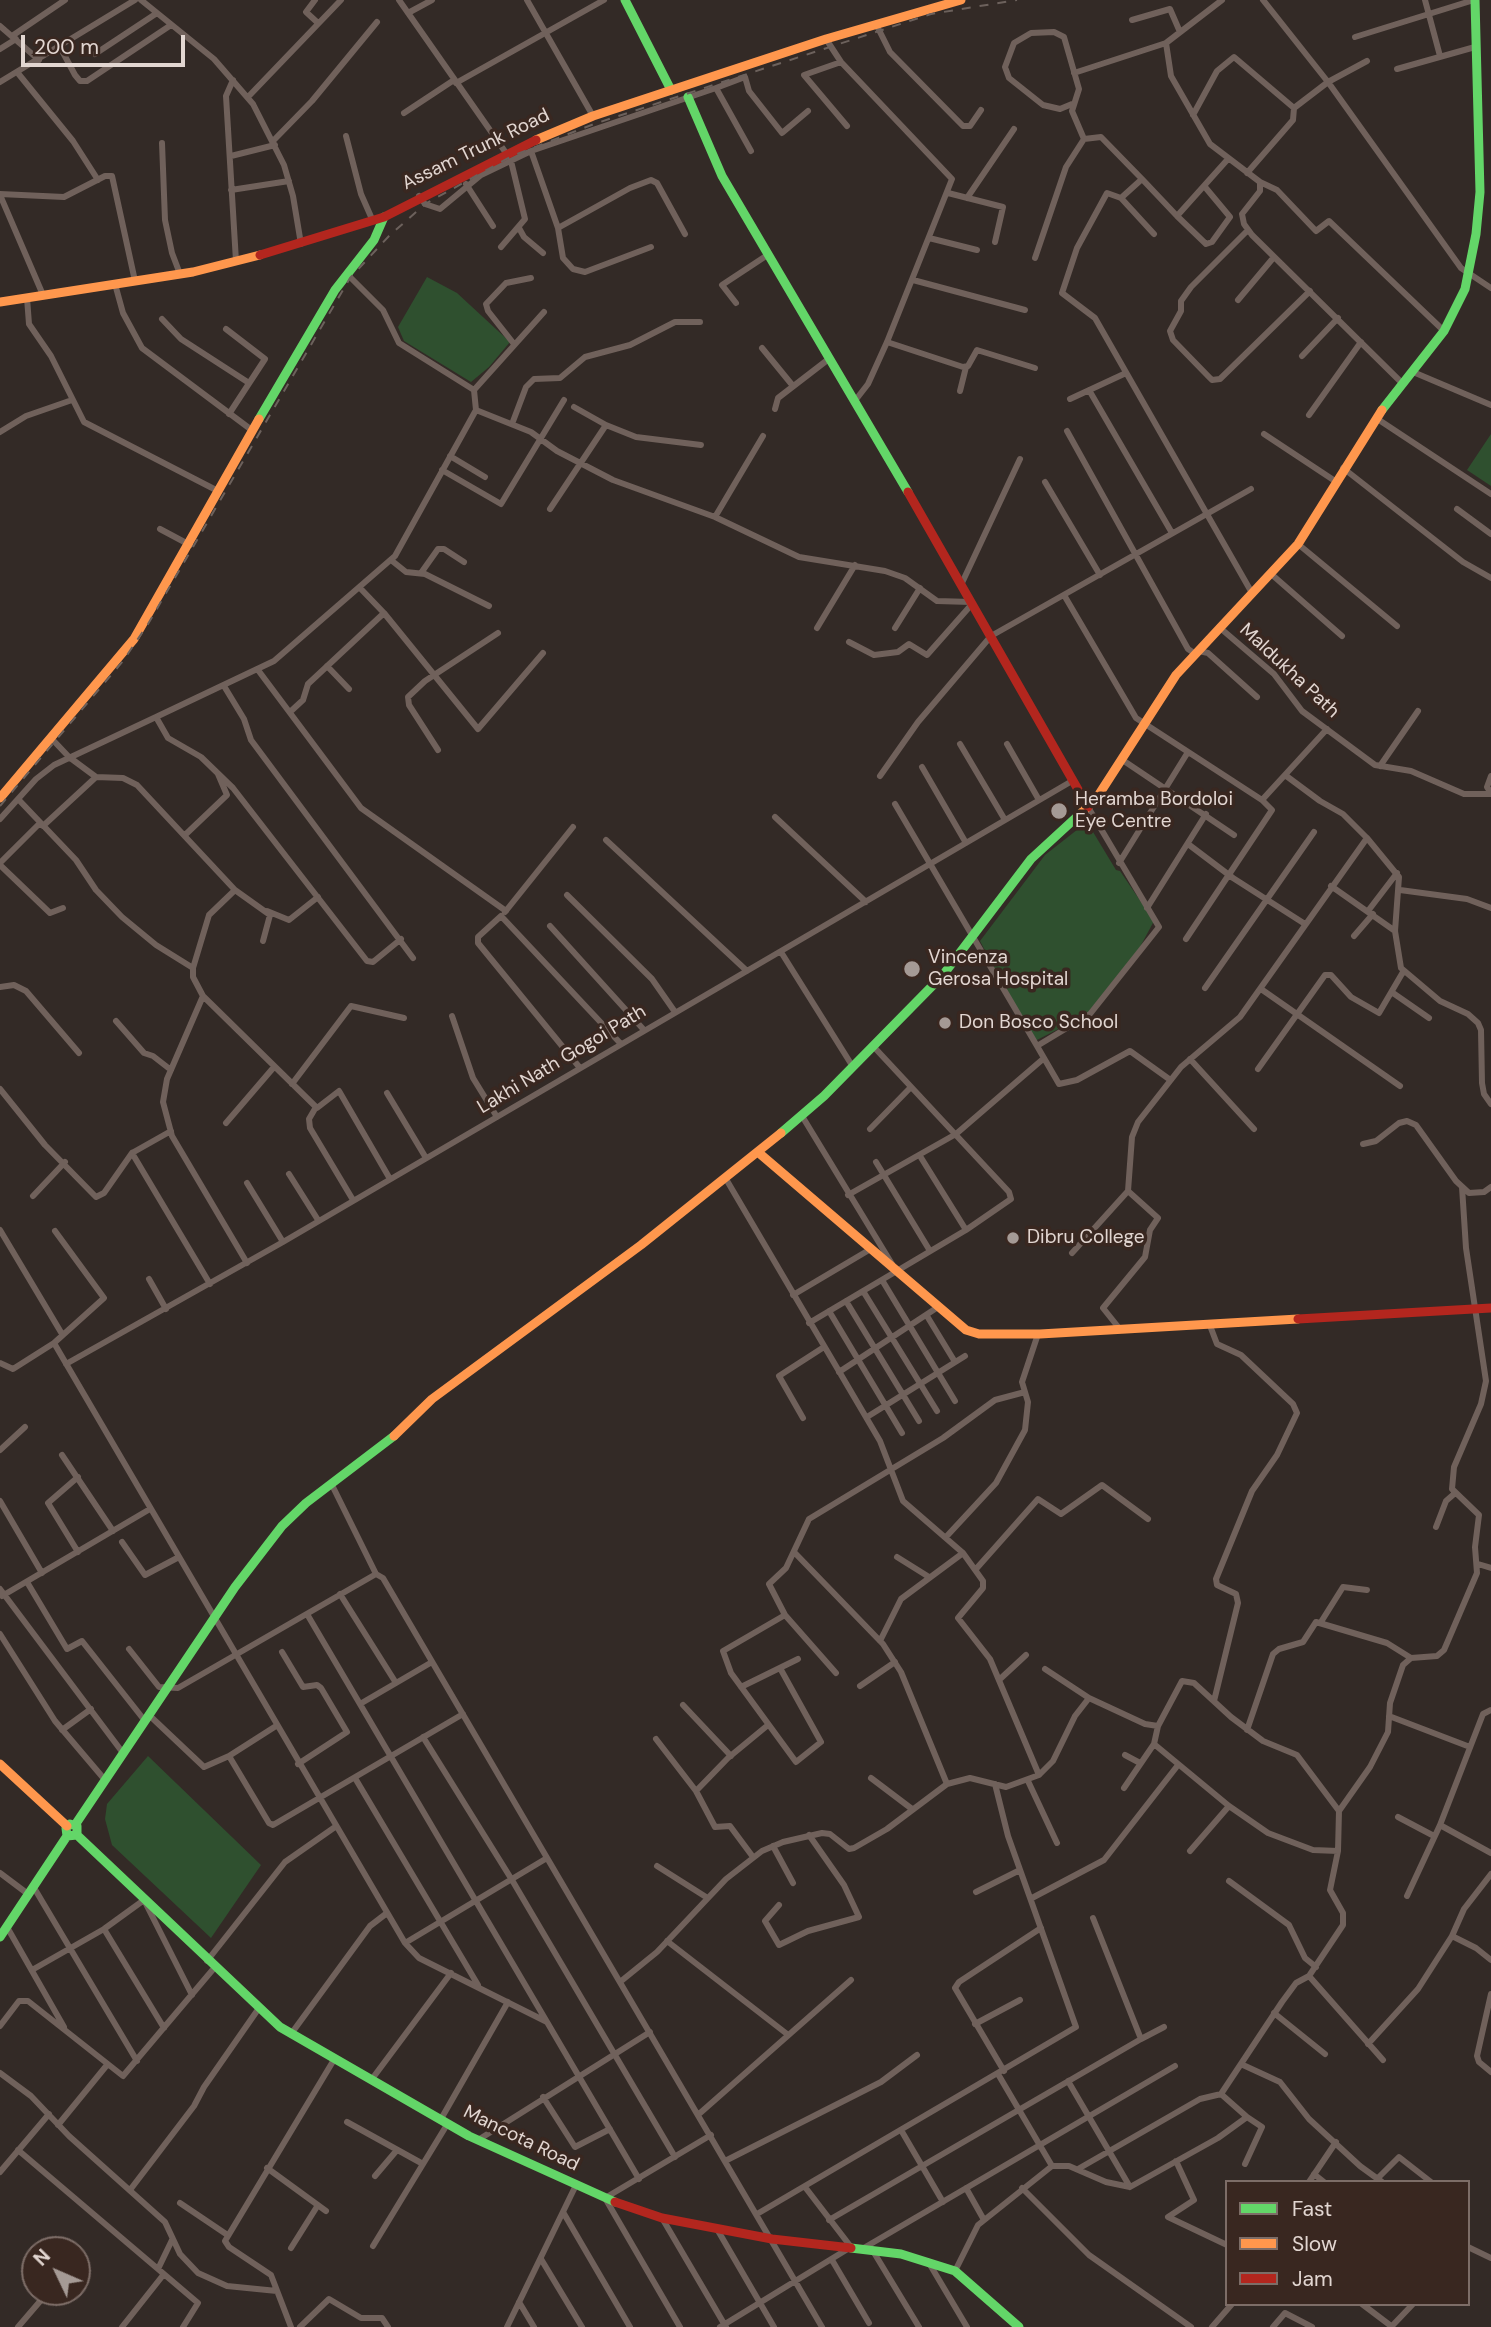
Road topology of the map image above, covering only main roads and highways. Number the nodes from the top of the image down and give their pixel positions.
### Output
1 (625, 0) edge
2 (961, 0) edge
3 (1474, 0) edge
4 (671, 90) junction
5 (688, 97) road end
6 (384, 217) junction
7 (0, 302) edge
8 (0, 798) edge
9 (1088, 807) junction
10 (759, 1153) junction
11 (1491, 1308) edge
12 (0, 1764) edge
13 (72, 1830) junction
14 (0, 1937) edge
15 (1014, 2325) edge

1 - 4 main road
2 - 4 main road, Assam Trunk Road
3 - 9 main road
4 - 6 main road, Assam Trunk Road
5 - 9 main road
6 - 7 main road, Assam Trunk Road
6 - 8 main road
9 - 10 main road
10 - 11 main road
10 - 13 main road
12 - 13 main road, Mancota Road
13 - 14 main road
13 - 15 main road, Mancota Road

